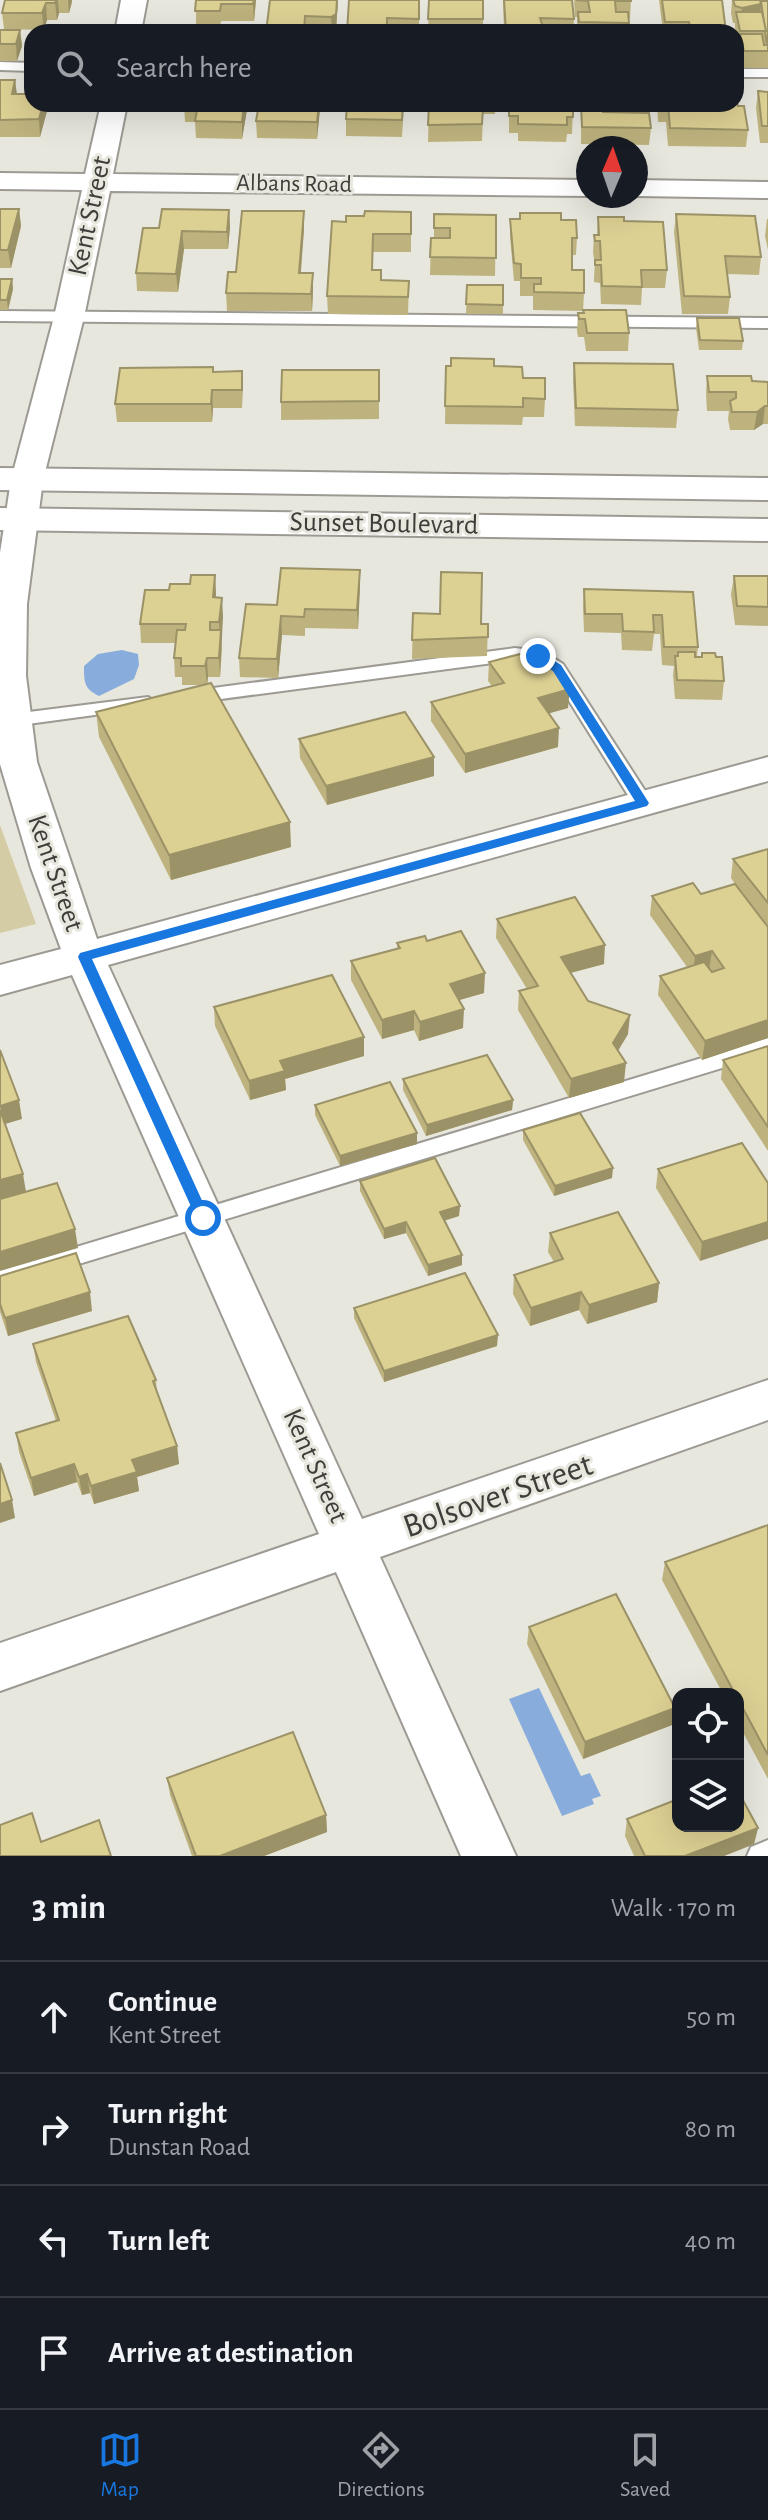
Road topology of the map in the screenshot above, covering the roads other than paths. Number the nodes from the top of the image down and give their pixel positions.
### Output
1 (134, 0) edge
2 (130, 24) edge
3 (0, 66) edge
4 (24, 67) edge
5 (744, 73) edge
6 (768, 73) edge
7 (112, 112) edge
8 (0, 181) edge
9 (98, 182) junction
10 (576, 188) edge
11 (648, 188) edge
12 (768, 190) edge
13 (0, 316) edge
14 (69, 317) junction
15 (768, 323) edge
16 (14, 480) edge
17 (768, 489) edge
18 (12, 519) edge
19 (768, 530) edge
20 (13, 720) junction
21 (768, 769) edge
22 (643, 803) junction
23 (84, 957) junction
24 (0, 980) edge
25 (768, 1046) edge
26 (203, 1218) junction
27 (0, 1279) edge
28 (768, 1400) edge
29 (352, 1547) junction
30 (0, 1667) edge
31 (768, 1853) edge
32 (489, 1856) edge
33 (761, 1856) edge

1 - 2 street
3 - 4 lane
5 - 6 lane
7 - 9 street, Kent Street
8 - 9 street, Albans Road
9 - 10 street, Albans Road
9 - 14 street, Kent Street
11 - 12 street
13 - 14 lane
14 - 15 lane
14 - 16 street, Kent Street
16 - 17 street, Sunset Boulevard
16 - 18 street, Kent Street
18 - 19 street, Sunset Boulevard
18 - 20 street, Kent Street
20 - 22 lane
20 - 23 street, Kent Street
21 - 22 street
22 - 23 street
23 - 24 street
23 - 26 street, Kent Street
25 - 26 lane
26 - 27 lane
26 - 29 street, Kent Street
28 - 29 street, Bolsover Street
29 - 30 street, Bolsover Street
29 - 32 street, Kent Street
31 - 33 lane

